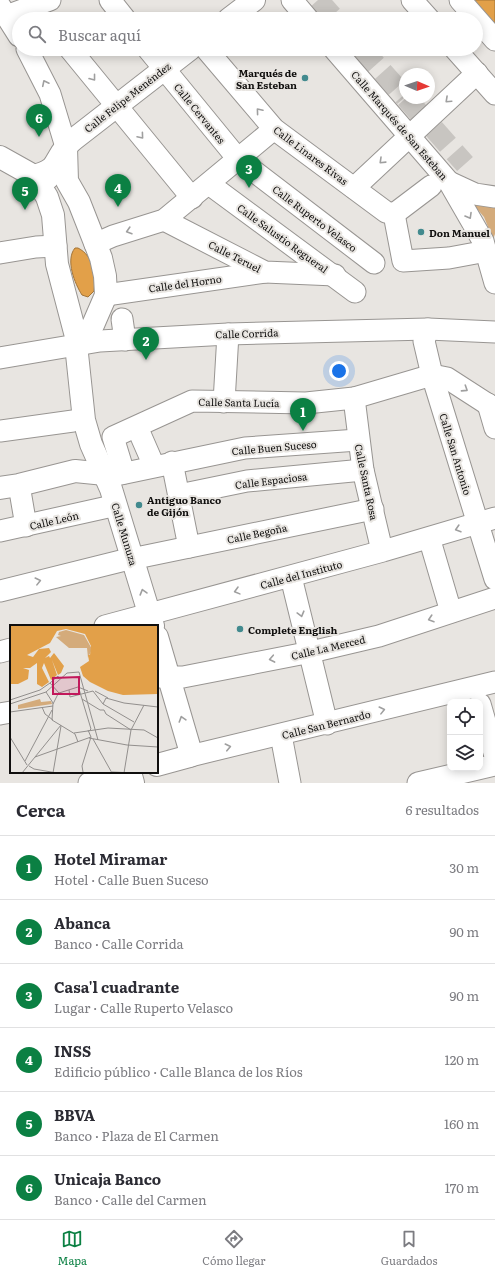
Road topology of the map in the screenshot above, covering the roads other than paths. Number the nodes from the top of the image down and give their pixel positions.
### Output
1 (110, 0) edge
2 (254, 0) edge
3 (292, 0) edge
4 (412, 0) edge
5 (460, 0) edge
6 (44, 6) edge
7 (3, 11) edge
8 (119, 12) edge
9 (238, 12) edge
10 (302, 12) edge
11 (423, 12) edge
12 (470, 12) edge
13 (12, 25) edge
14 (483, 26) edge
15 (495, 40) edge
16 (31, 56) edge
17 (76, 56) edge
18 (154, 56) edge
19 (181, 56) edge
20 (212, 56) edge
21 (340, 56) edge
22 (461, 56) edge
23 (164, 69) junction
24 (477, 73) junction
25 (495, 94) edge
26 (116, 106) junction
27 (274, 129) junction
28 (410, 135) junction
29 (66, 147) junction
30 (0, 157) edge
31 (238, 159) junction
32 (34, 176) junction
33 (67, 180) junction
34 (209, 184) junction
35 (440, 184) junction
36 (354, 188) junction
37 (495, 196) edge
38 (192, 198) junction
39 (394, 214) junction
40 (164, 220) junction
41 (94, 243) junction
42 (56, 245) junction
43 (0, 253) edge
44 (476, 253) dead end
45 (374, 263) dead end
46 (265, 272) junction
47 (334, 275) junction
48 (495, 283) edge
49 (356, 292) dead end
50 (64, 294) junction
51 (103, 301) junction
52 (122, 319) dead end
53 (428, 329) junction
54 (495, 332) edge
55 (228, 334) junction
56 (125, 340) junction
57 (78, 344) junction
58 (0, 358) edge
59 (432, 375) junction
60 (354, 398) junction
61 (224, 402) junction
62 (491, 406) edge
63 (73, 421) dead end
64 (139, 425) junction
65 (495, 428) edge
66 (0, 431) edge
67 (358, 440) junction
68 (89, 448) junction
69 (164, 464) junction
70 (363, 470) junction
71 (75, 471) junction
72 (116, 474) junction
73 (9, 486) edge
74 (180, 495) junction
75 (108, 507) dead end
76 (373, 509) junction
77 (486, 521) edge
78 (26, 526) junction
79 (0, 531) edge
80 (380, 542) dead end
81 (431, 544) dead end
82 (189, 547) junction
83 (137, 557) junction
84 (291, 577) junction
85 (495, 579) edge
86 (0, 590) edge
87 (495, 598) edge
88 (451, 612) junction
89 (151, 620) edge
90 (114, 625) edge
91 (158, 644) edge
92 (10, 649) edge
93 (0, 652) edge
94 (311, 652) junction
95 (163, 677) edge
96 (495, 682) edge
97 (478, 698) edge
98 (10, 712) edge
99 (0, 714) edge
100 (327, 724) junction
101 (281, 735) junction
102 (190, 756) junction
103 (495, 756) edge
104 (158, 764) edge
105 (495, 765) edge
106 (125, 773) edge
107 (129, 773) edge
108 (88, 783) edge
109 (134, 783) edge
110 (290, 783) edge
111 (418, 783) edge

1 - 8 street
2 - 9 main road
3 - 10 street
4 - 11 street
5 - 12 street
6 - 7 street
7 - 13 street
14 - 15 street
29 -> 16 street
17 -> 26 street
18 - 23 street, Calle Cervantes
19 - 23 main road, Calle Felipe Menéndez
27 -> 20 street, Calle Linares Rivas
21 - 28 street, Calle Marqués de San Esteban
22 - 24 street
23 - 26 main road, Calle Felipe Menéndez
23 - 31 street, Calle Cervantes
24 - 25 street
24 -> 28 street
26 - 29 main road, Calle Felipe Menéndez
26 -> 38 street
27 - 31 street
27 - 36 street, Calle Linares Rivas
28 - 35 street, Calle Marqués de San Esteban
28 -> 36 street
29 - 32 main road, Calle Felipe Menéndez
29 - 33 main road
30 - 32 main road
31 - 34 street
31 - 45 street, Calle Ruperto Velasco
32 - 33 main road
32 - 42 main road, Calle Munuza
33 - 41 main road
34 - 38 street
34 - 47 street, Calle Salustio Regueral
35 - 37 street, Calle Marqués de San Esteban
35 - 39 street
35 -> 48 street, Calle Marqués de San Esteban
36 - 39 street, Calle Linares Rivas
38 - 40 street
39 - 44 street
40 -> 41 street
40 - 46 street, Calle Teruel
41 - 42 main road
41 - 51 main road
42 - 43 street
42 - 50 main road, Calle Munuza
46 - 47 street, Calle Teruel
46 - 51 street, Calle del Horno
47 - 49 street, Calle Salustio Regueral
50 - 51 main road
50 - 57 main road, Calle Munuza
51 - 57 main road
52 - 56 street
53 - 54 street, Calle Corrida
53 - 55 street, Calle Corrida
53 - 59 street, Calle San Antonio
55 - 56 street, Calle Corrida
55 - 61 street
56 - 57 street, Calle Corrida
57 - 58 street, Calle Corrida
57 - 68 main road, Calle Munuza
59 - 60 street, Calle Santa Lucía
59 -> 62 street
59 - 77 street, Calle San Antonio
60 - 61 street, Calle Santa Lucía
60 - 67 street, Calle Santa Rosa
61 - 64 street, Calle Santa Lucía
62 - 65 street
63 - 66 street
64 - 69 street
64 - 72 street, Calle Santa Lucía
67 - 69 street, Calle Buen Suceso
67 - 70 street, Calle Santa Rosa
68 - 71 main road
68 - 72 main road, Calle Munuza
69 - 72 street, Calle Buen Suceso
69 - 74 street
70 - 74 street, Calle Espaciosa
70 - 76 street, Calle Santa Rosa
71 - 72 main road
71 - 73 main road
72 - 83 main road, Calle Munuza
73 - 78 street
74 - 82 street
75 - 78 street, Calle León
76 - 80 street, Calle Santa Rosa
76 - 82 street, Calle Begoña
77 -> 84 street, Calle del Instituto
77 - 85 street, Calle San Antonio
78 - 79 street, Calle León
81 - 88 street
82 - 83 street, Calle Begoña
86 -> 83 street, Calle Begoña
89 -> 83 main road, Calle Munuza
84 -> 89 street, Calle del Instituto
84 -> 94 street
87 - 88 street, Calle La Merced
88 -> 94 street, Calle La Merced
89 - 90 street, Calle del Instituto
91 - 95 main road
92 - 93 street
94 -> 95 street, Calle La Merced
94 - 100 street
102 -> 95 main road
96 - 97 street, Calle San Bernardo
100 -> 97 street, Calle San Bernardo
97 - 103 street
98 - 99 street
100 - 101 street, Calle San Bernardo
102 -> 101 street, Calle San Bernardo
101 - 110 street
102 - 104 main road, Calle San Bernardo
105 - 111 street
106 - 108 street
107 - 109 main road

